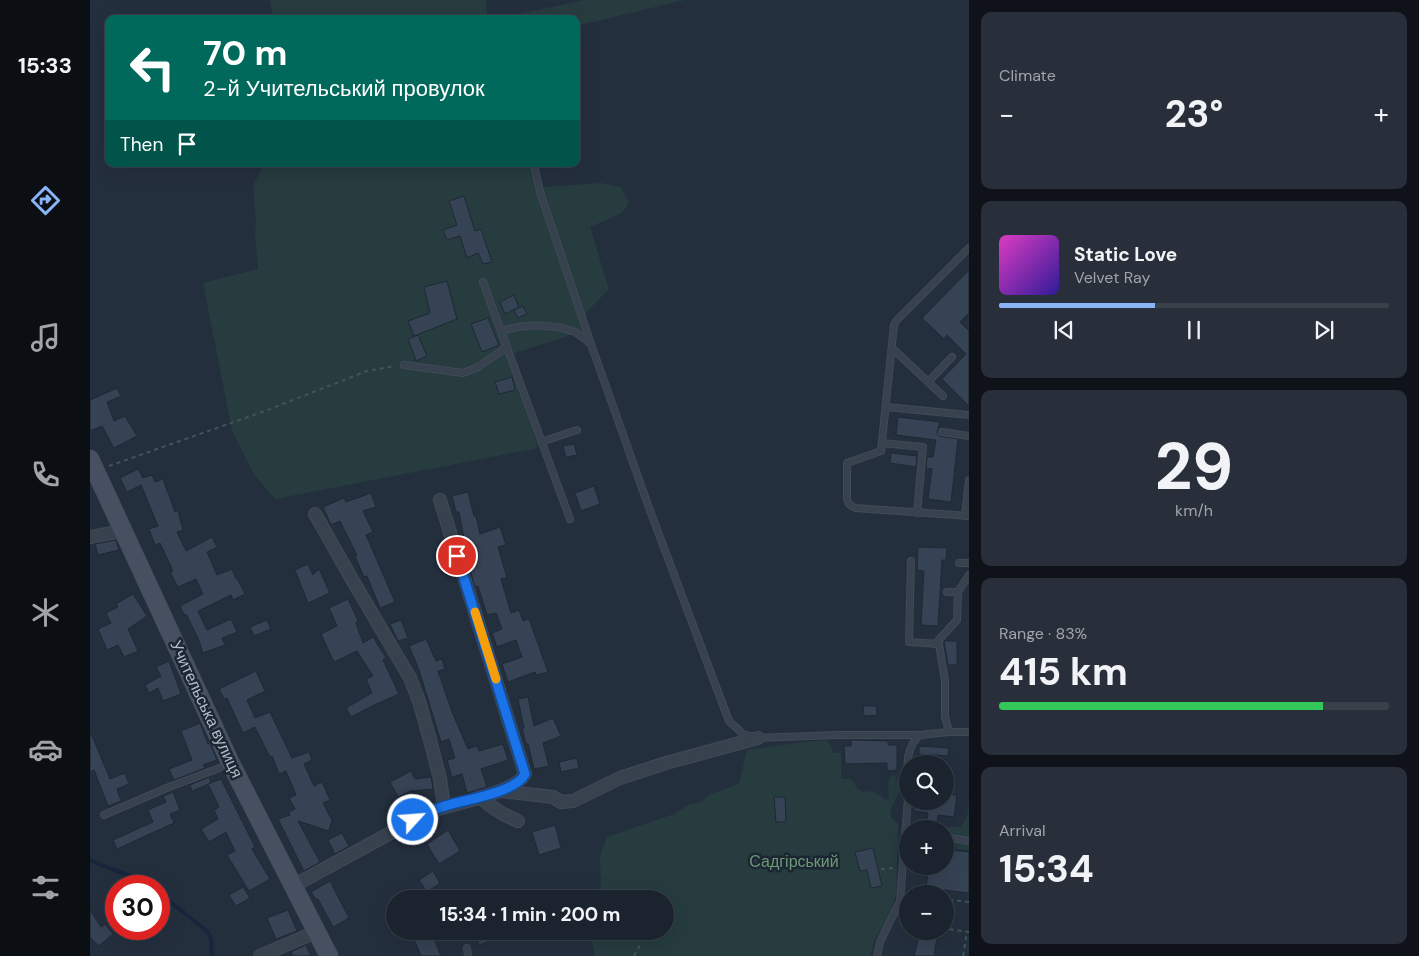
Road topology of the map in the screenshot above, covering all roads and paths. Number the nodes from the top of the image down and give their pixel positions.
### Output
1 (535, 167) edge
2 (969, 248) edge
3 (483, 282) dead end
4 (501, 331) junction
5 (591, 344) junction
6 (507, 347) junction
7 (892, 348) junction
8 (952, 357) dead end
9 (404, 365) joint
10 (928, 382) junction
11 (943, 396) dead end
12 (886, 407) junction
13 (969, 415) edge
14 (577, 430) dead end
15 (942, 432) dead end
16 (969, 436) edge
17 (542, 442) junction
18 (882, 443) junction
19 (93, 466) edge
20 (969, 484) edge
21 (960, 487) dead end
22 (440, 500) dead end
23 (917, 512) junction
24 (316, 514) dead end
25 (967, 516) edge
26 (570, 519) dead end
27 (122, 530) junction
28 (90, 537) edge
29 (911, 561) dead end
30 (960, 563) dead end
31 (969, 563) edge
32 (969, 575) edge
33 (947, 592) dead end
34 (958, 592) junction
35 (935, 644) junction
36 (949, 732) junction
37 (969, 732) edge
38 (919, 735) junction
39 (758, 738) junction
40 (909, 755) edge
41 (231, 764) junction
42 (500, 790) junction
43 (480, 797) junction
44 (444, 806) junction
45 (104, 814) dead end
46 (518, 821) dead end
47 (954, 839) edge
48 (969, 841) edge
49 (899, 867) edge
50 (881, 869) dead end
51 (902, 875) edge
52 (293, 886) junction
53 (969, 902) edge
54 (316, 932) junction
55 (968, 932) edge
56 (641, 943) dead end
57 (467, 948) dead end
58 (260, 956) edge
59 (329, 956) edge
60 (468, 956) edge
61 (634, 956) edge
62 (877, 956) edge
63 (963, 956) edge

1 - 5 lane
2 - 7 lane
3 - 4 lane
4 - 5 lane
4 - 6 lane
5 - 39 lane
6 - 9 lane
6 - 17 lane
7 - 10 lane
7 - 12 lane
8 - 10 lane
9 - 19 path
10 - 11 lane
12 - 13 lane
12 - 18 lane
14 - 17 lane
15 - 16 lane
17 - 26 lane
18 - 23 lane
18 - 23 lane
19 - 27 main road, Учительська вулиця
20 - 21 lane
20 - 25 lane
22 - 42 street
23 - 25 lane
24 - 44 street
27 - 28 street
27 - 41 main road, Учительська вулиця
29 - 35 lane
30 - 31 lane
32 - 34 lane
33 - 34 lane
34 - 35 lane
35 - 36 lane
36 - 37 lane
36 - 38 lane
38 - 39 lane
38 - 40 lane
39 - 42 street
41 - 45 lane
41 - 52 main road, Учительська вулиця
42 - 43 street
43 - 44 street
43 - 46 street
44 - 52 street
47 - 48 lane
49 - 50 path
51 - 62 lane
52 - 54 main road, Учительська вулиця
53 - 55 path
54 - 58 street
54 - 59 main road, Учительська вулиця
55 - 63 path
56 - 61 path
57 - 60 lane

